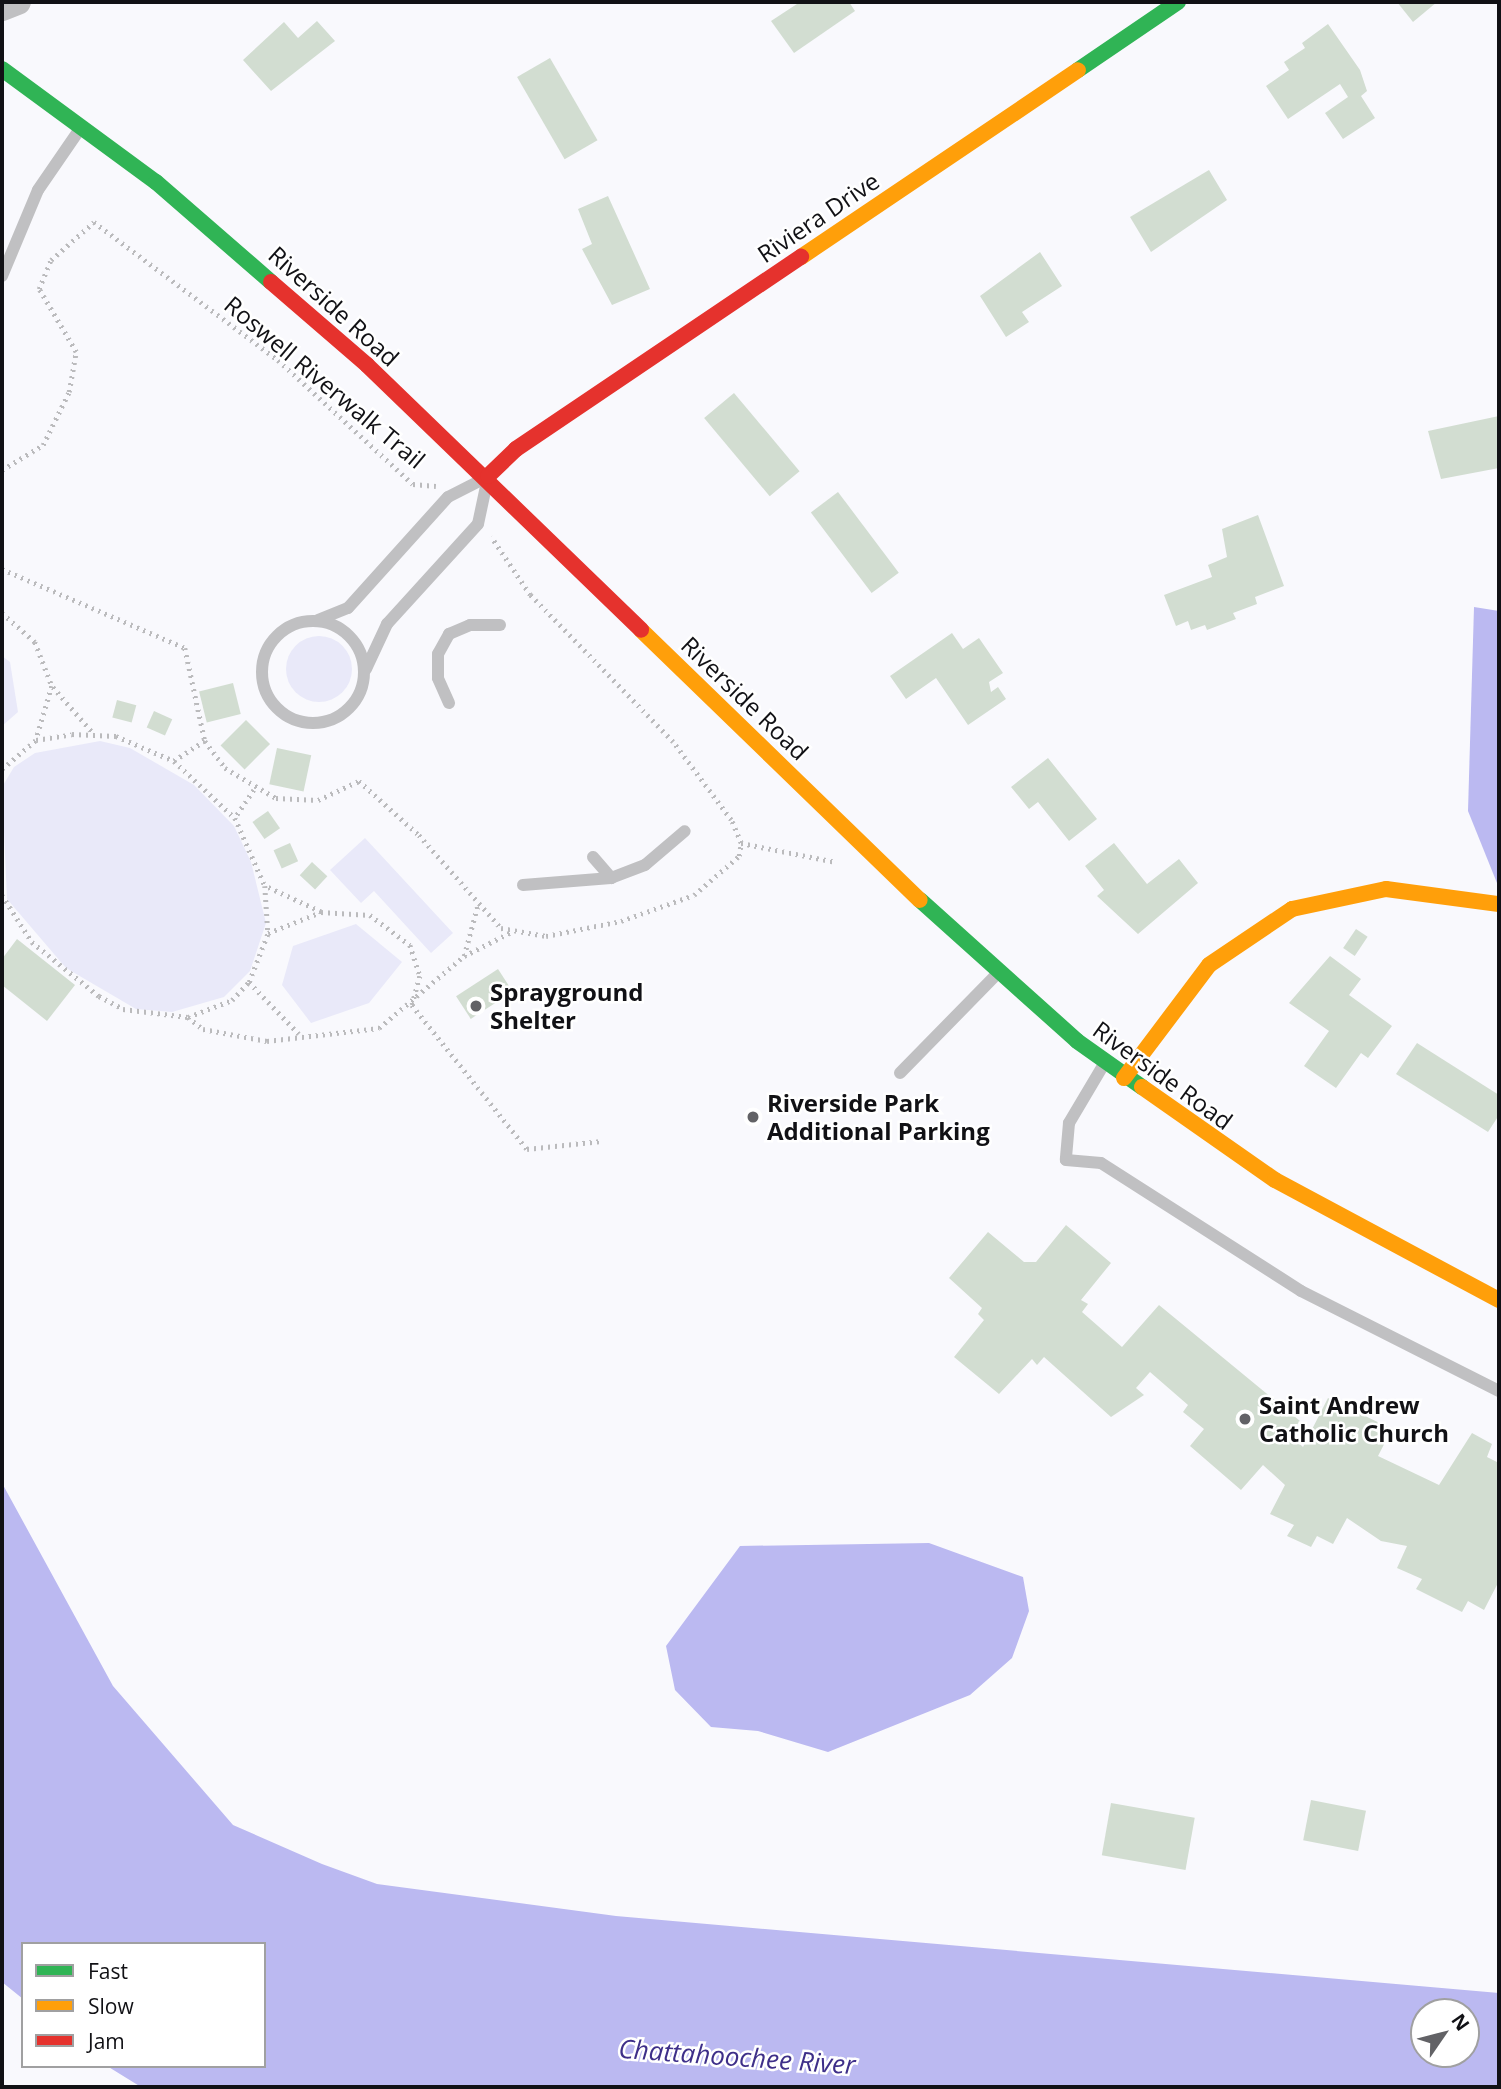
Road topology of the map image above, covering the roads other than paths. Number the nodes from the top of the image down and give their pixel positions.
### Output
1 (18, 2) edge
2 (1178, 2) edge
3 (2, 8) edge
4 (2, 69) edge
5 (83, 125) junction
6 (2, 276) edge
7 (488, 476) junction
8 (316, 621) junction
9 (500, 625) dead end
10 (365, 674) junction
11 (449, 704) dead end
12 (685, 831) dead end
13 (593, 857) dead end
14 (611, 878) junction
15 (523, 885) dead end
16 (1499, 904) edge
17 (999, 972) junction
18 (1106, 1063) junction
19 (900, 1073) dead end
20 (1124, 1078) junction
21 (1499, 1300) edge
22 (1499, 1391) edge

1 - 3 street
2 - 7 street, Riviera Drive
4 - 5 street, Riverside Road
5 - 6 lane
5 - 7 street, Riverside Road
7 - 8 lane
7 - 10 lane
7 - 17 street, Riverside Road
8 - 10 lane
8 - 10 lane
9 - 11 lane
12 - 14 lane
13 - 14 lane
14 - 15 lane
16 - 20 street
17 - 18 street, Riverside Road
17 - 19 lane
18 - 20 street, Riverside Road
18 - 22 lane
20 - 21 street, Riverside Road

